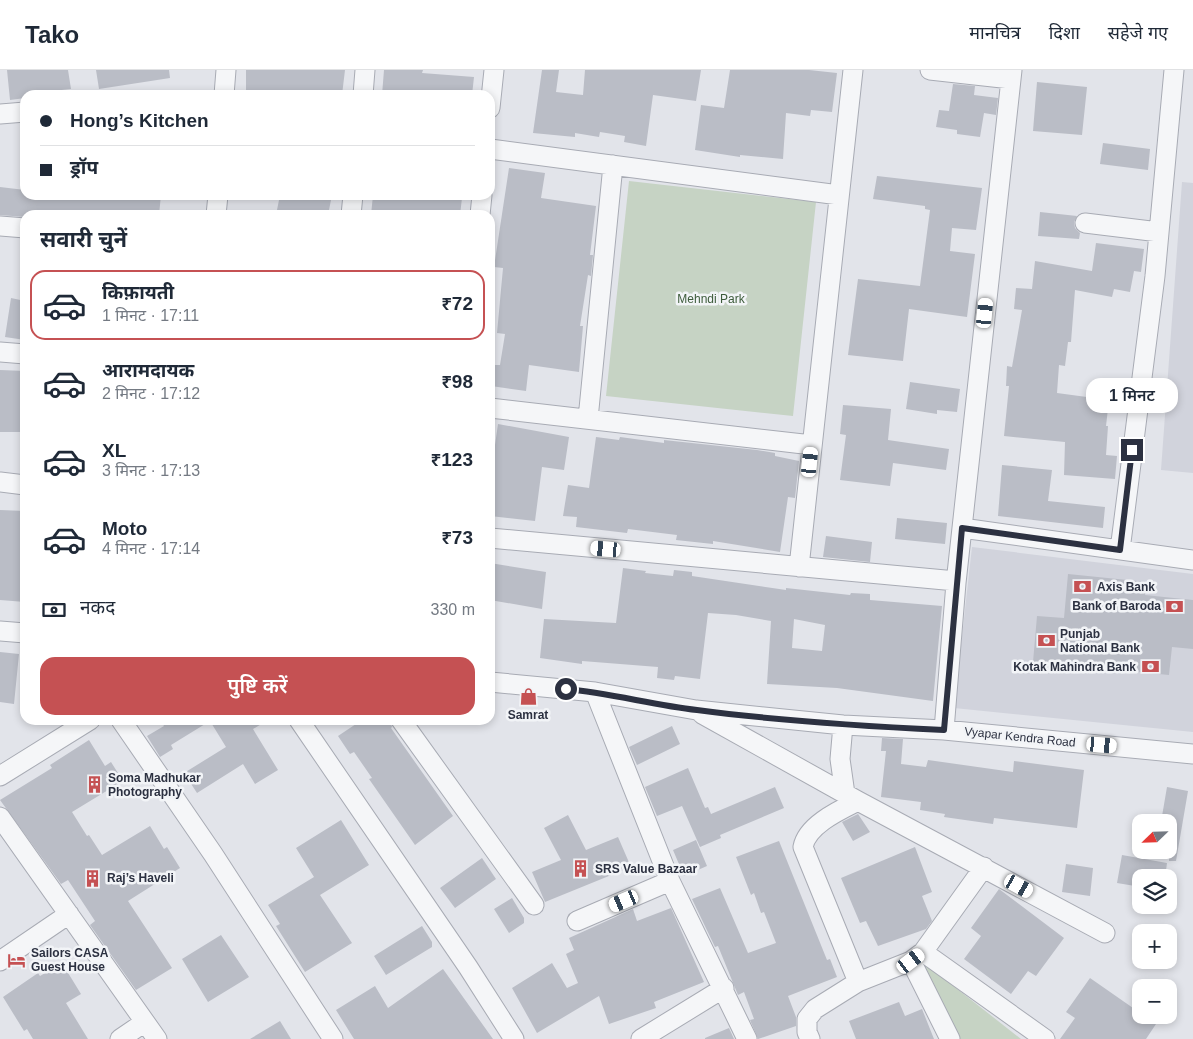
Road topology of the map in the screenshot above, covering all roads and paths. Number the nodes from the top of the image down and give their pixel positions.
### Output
1 (226, 70) edge
2 (365, 70) edge
3 (494, 70) edge
4 (853, 70) edge
5 (930, 70) edge
6 (1174, 70) edge
7 (1011, 74) edge
8 (224, 90) edge
9 (363, 90) edge
10 (492, 90) edge
11 (20, 112) edge
12 (0, 114) edge
13 (495, 150) edge
14 (613, 165) junction
15 (840, 196) junction
16 (1085, 223) dead end
17 (0, 226) edge
18 (20, 228) edge
19 (1159, 232) junction
20 (0, 352) edge
21 (20, 354) edge
22 (495, 409) edge
23 (588, 419) junction
24 (812, 445) junction
25 (0, 482) edge
26 (20, 484) edge
27 (962, 528) junction
28 (495, 538) edge
29 (1120, 550) junction
30 (1193, 560) edge
31 (799, 566) junction
32 (956, 581) junction
33 (0, 630) edge
34 (20, 632) edge
35 (495, 682) edge
36 (595, 692) junction
37 (696, 710) junction
38 (82, 725) edge
39 (124, 725) edge
40 (302, 725) edge
41 (404, 725) edge
42 (843, 725) junction
43 (944, 730) junction
44 (1193, 754) edge
45 (0, 776) edge
46 (852, 797) junction
47 (0, 817) edge
48 (984, 867) junction
49 (670, 882) junction
50 (534, 905) dead end
51 (69, 914) junction
52 (577, 921) dead end
53 (1105, 933) dead end
54 (917, 956) junction
55 (0, 961) edge
56 (858, 982) junction
57 (724, 988) junction
58 (145, 1022) junction
59 (326, 1036) edge
60 (120, 1039) edge
61 (156, 1039) edge
62 (514, 1039) edge
63 (640, 1039) edge
64 (747, 1039) edge
65 (810, 1039) edge
66 (950, 1039) edge
67 (1045, 1039) edge

1 - 8 street
2 - 9 street
3 - 10 street
4 - 15 street
5 - 7 street
6 - 19 street
7 - 27 street
11 - 12 street
13 - 14 street
14 - 15 street
14 - 23 street
15 - 24 street
16 - 19 street
17 - 18 street
19 - 29 street
20 - 21 street
22 - 23 street
23 - 24 street
24 - 31 street
25 - 26 street
27 - 29 street
27 - 32 street
28 - 31 street
29 - 30 street
31 - 32 street
32 - 43 street
33 - 34 street
35 - 36 street, Vyapar Kendra Road
36 - 37 street, Vyapar Kendra Road
36 - 49 street
37 - 42 street, Vyapar Kendra Road
37 - 46 street
38 - 45 street
39 - 59 street
40 - 62 street
41 - 50 street
42 - 43 street, Vyapar Kendra Road
42 - 46 street
43 - 44 street, Vyapar Kendra Road
46 - 48 street
46 - 56 street
47 - 51 street
48 - 53 street
48 - 54 street
49 - 52 street
49 - 57 street
51 - 55 street
51 - 58 street
54 - 56 street
54 - 66 street
54 - 67 street
56 - 65 street
57 - 63 street
57 - 64 street
58 - 60 street
58 - 61 street

